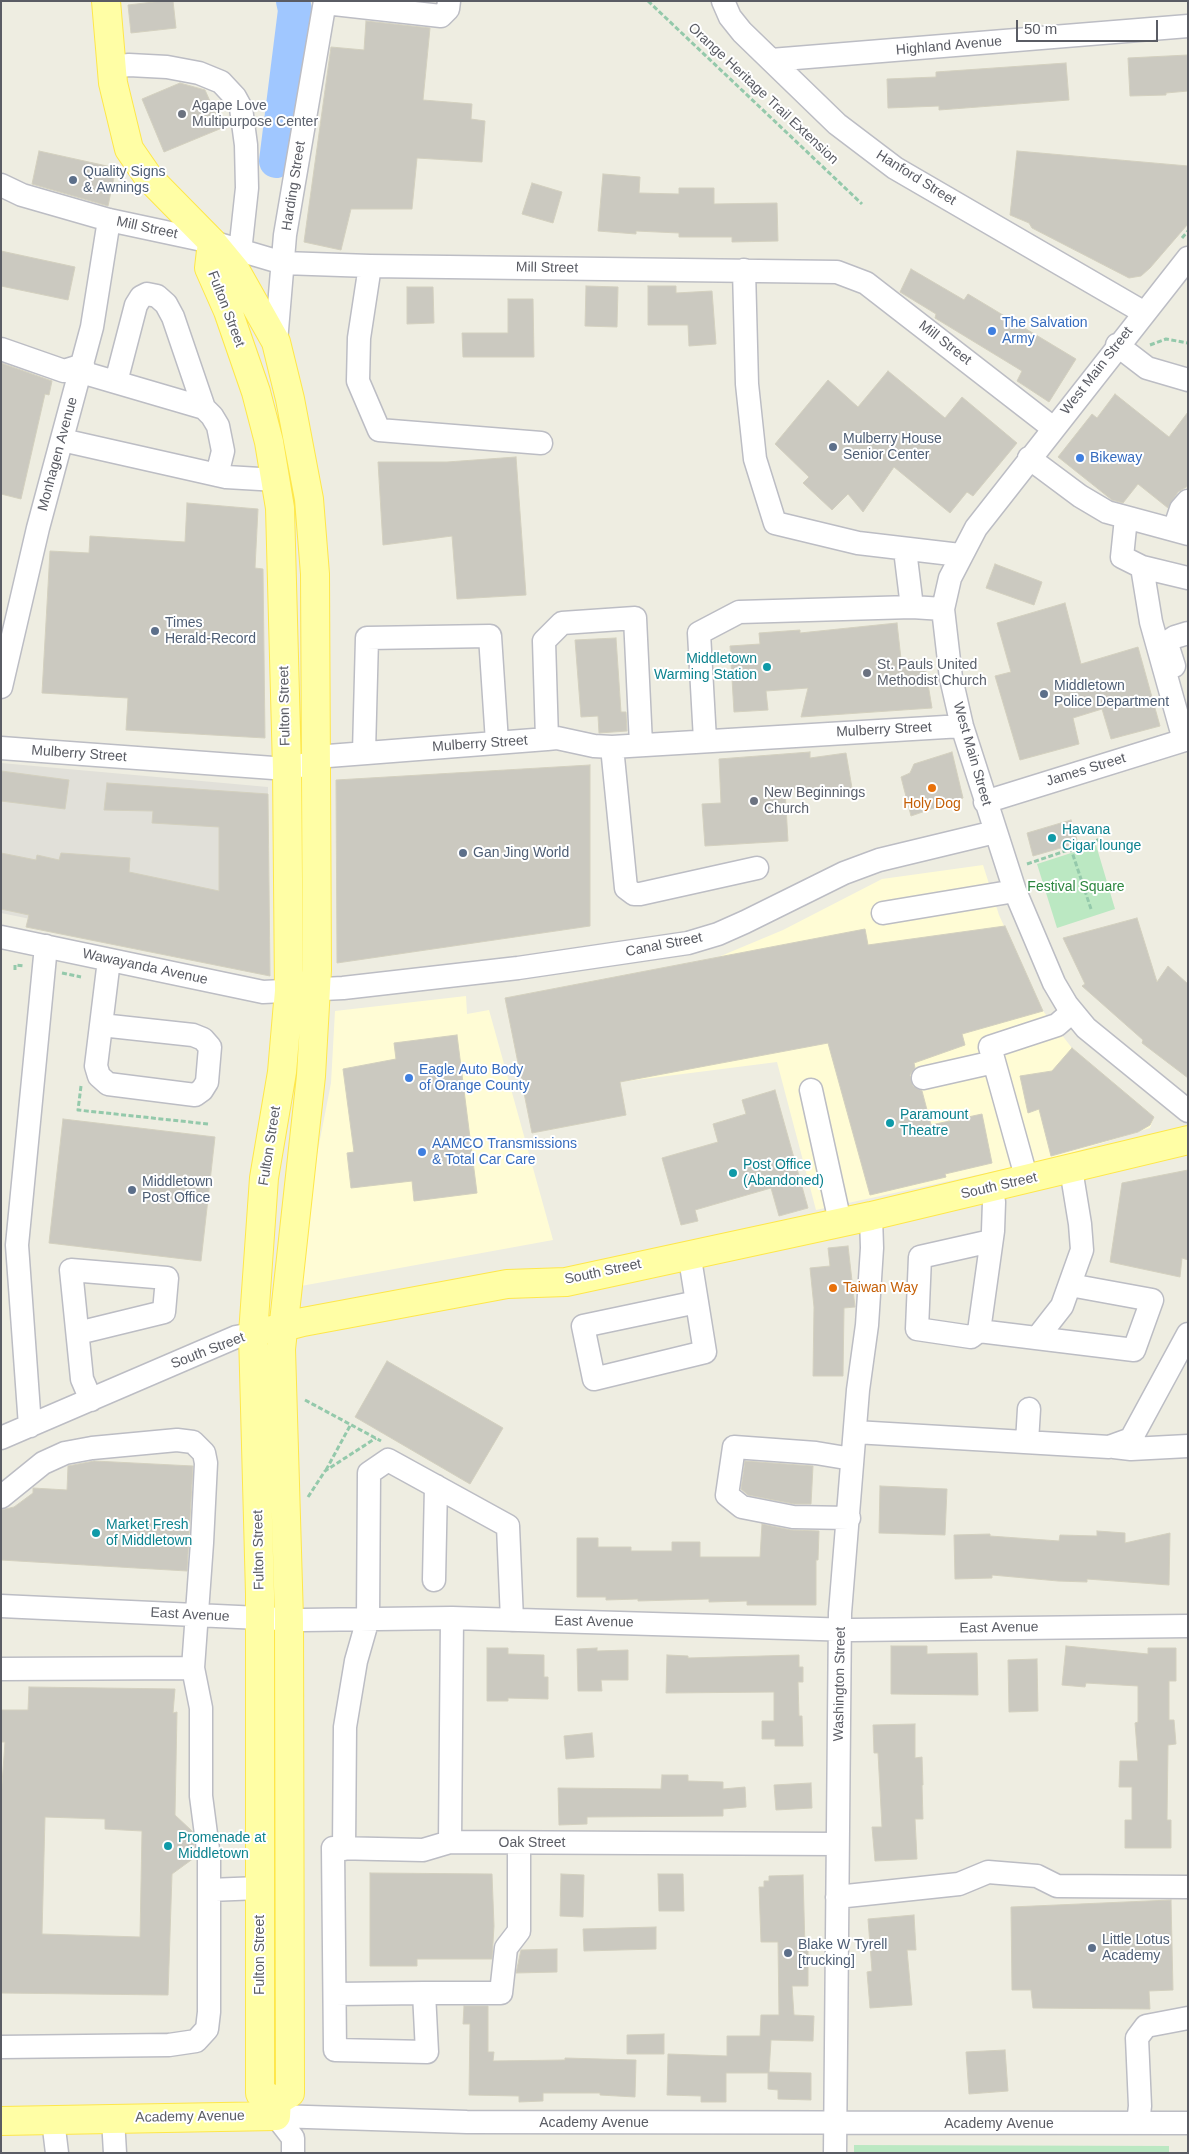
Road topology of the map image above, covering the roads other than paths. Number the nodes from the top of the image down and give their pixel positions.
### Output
1 (106, 1) edge
2 (449, 1) edge
3 (722, 1) edge
4 (325, 2) edge
5 (1188, 26) edge
6 (771, 60) junction
7 (112, 67) junction
8 (1, 185) edge
9 (11, 198) edge
10 (109, 220) junction
11 (212, 242) junction
12 (240, 252) junction
13 (1188, 258) edge
14 (283, 263) junction
15 (370, 266) junction
16 (744, 270) junction
17 (1143, 312) junction
18 (276, 342) junction
19 (1117, 345) junction
20 (1, 349) edge
21 (82, 368) junction
22 (1188, 380) edge
23 (116, 382) junction
24 (204, 408) junction
25 (1053, 428) junction
26 (62, 440) junction
27 (541, 443) dead end
28 (1029, 458) junction
29 (217, 475) junction
30 (277, 480) junction
31 (1188, 500) edge
32 (1126, 518) junction
33 (1181, 532) edge
34 (905, 550) junction
35 (960, 555) junction
36 (1142, 567) junction
37 (1188, 578) edge
38 (912, 607) junction
39 (944, 609) junction
40 (1188, 633) edge
41 (1, 687) edge
42 (1188, 716) edge
43 (962, 726) junction
44 (547, 739) junction
45 (1186, 739) edge
46 (705, 740) junction
47 (497, 742) junction
48 (641, 744) junction
49 (612, 747) junction
50 (1, 748) edge
51 (364, 752) junction
52 (315, 762) junction
53 (286, 770) junction
54 (985, 802) junction
55 (995, 832) junction
56 (757, 868) dead end
57 (1015, 891) junction
58 (883, 913) dead end
59 (1, 937) edge
60 (46, 946) junction
61 (109, 960) junction
62 (316, 989) junction
63 (289, 990) junction
64 (1072, 1012) junction
65 (101, 1025) junction
66 (994, 1062) junction
67 (923, 1078) dead end
68 (811, 1090) dead end
69 (1188, 1112) edge
70 (1188, 1140) edge
71 (1072, 1169) junction
72 (1027, 1180) junction
73 (989, 1188) junction
74 (871, 1216) junction
75 (840, 1222) junction
76 (991, 1241) junction
77 (689, 1254) junction
78 (1070, 1285) junction
79 (697, 1302) junction
80 (269, 1330) junction
81 (979, 1330) junction
82 (78, 1333) junction
83 (1188, 1334) edge
84 (1036, 1338) junction
85 (1181, 1361) edge
86 (91, 1400) junction
87 (1029, 1408) dead end
88 (30, 1426) junction
89 (855, 1432) junction
90 (1, 1438) edge
91 (1027, 1442) junction
92 (1188, 1446) edge
93 (1109, 1447) junction
94 (852, 1459) junction
95 (436, 1486) junction
96 (1, 1497) edge
97 (849, 1518) junction
98 (434, 1580) dead end
99 (1, 1606) edge
100 (198, 1615) junction
101 (260, 1618) junction
102 (452, 1618) junction
103 (289, 1619) junction
104 (368, 1619) junction
105 (512, 1620) junction
106 (1188, 1626) edge
107 (840, 1629) junction
108 (193, 1668) junction
109 (1, 1669) edge
110 (450, 1842) junction
111 (518, 1842) junction
112 (837, 1844) junction
113 (344, 1848) junction
114 (1188, 1887) edge
115 (260, 1888) junction
116 (209, 1890) junction
117 (837, 1897) junction
118 (424, 1993) junction
119 (335, 1994) junction
120 (1188, 2018) edge
121 (1, 2047) edge
122 (276, 2109) junction
123 (113, 2119) junction
124 (53, 2120) junction
125 (1, 2121) edge
126 (1138, 2123) junction
127 (1188, 2123) edge
128 (835, 2124) junction
129 (56, 2153) edge
130 (115, 2153) edge
131 (293, 2153) edge
132 (835, 2153) edge

1 - 7 main road
2 - 4 street
3 - 6 street, Hanford Street
4 - 14 street, Harding Street
5 - 6 street, Highland Avenue
6 - 17 street, Hanford Street
7 - 11 main road
7 - 12 street
8 - 9 street, Mill Street
9 - 10 street, Mill Street
10 - 11 street, Mill Street
10 - 21 street, Monhagen Avenue
11 - 12 street, Mill Street
11 - 18 main road, Fulton Street
11 - 30 main road, Fulton Street
12 - 14 street, Mill Street
13 - 17 street, West Main Street
14 - 15 street, Mill Street
14 - 18 street, Harding Street
15 - 16 street, Mill Street
15 - 27 street
16 - 25 street, Mill Street
16 - 34 street
17 - 19 street, West Main Street
18 - 52 main road, Fulton Street
19 - 22 street
19 - 25 street, West Main Street
20 - 21 street
21 - 23 street
21 - 26 street, Monhagen Avenue
23 - 24 street
23 - 24 street
24 - 29 street
25 - 28 street, West Main Street
26 - 29 street
26 - 41 street, Monhagen Avenue
28 - 32 street
28 - 35 street, West Main Street
29 - 30 street
30 - 53 main road, Fulton Street
31 - 33 street
32 - 33 street
32 - 36 street
34 - 35 street
34 - 38 street
35 - 39 street, West Main Street
36 - 37 street
36 - 45 street
38 - 39 street
38 - 46 street
39 - 43 street, West Main Street
40 - 42 street
43 - 46 street, Mulberry Street
43 - 54 street, West Main Street
44 - 47 street, Mulberry Street
44 - 48 street
44 - 49 street, Mulberry Street
45 - 54 street, James Street
46 - 48 street, Mulberry Street
47 - 51 street, Mulberry Street
47 - 51 street
48 - 49 street, Mulberry Street
49 - 56 street
50 - 53 street, Mulberry Street
51 - 52 street, Mulberry Street
52 - 53 street, Mulberry Street
52 - 62 main road, Fulton Street
53 - 63 main road, Fulton Street
54 - 55 street, West Main Street
55 - 57 street, West Main Street
55 - 62 street, Canal Street
57 - 58 street
57 - 64 street, West Main Street
59 - 60 street, Wawayanda Avenue
60 - 61 street, Wawayanda Avenue
60 - 88 street
61 - 63 street, Wawayanda Avenue
61 - 65 street
62 - 63 street
62 - 80 main road, Fulton Street
63 - 80 main road, Fulton Street
64 - 66 street
64 - 69 street, West Main Street
65 - 65 street
66 - 67 street
66 - 72 street
68 - 75 street
70 - 71 main road, South Street
71 - 72 main road, South Street
71 - 78 street
72 - 73 main road, South Street
73 - 74 main road, South Street
73 - 76 street
74 - 75 main road, South Street
74 - 89 street, Washington Street
75 - 77 main road, South Street
76 - 81 street
76 - 81 street
77 - 79 street
77 - 80 main road, South Street
78 - 84 street
78 - 84 street
79 - 79 street
80 - 86 street, South Street
80 - 101 main road, Fulton Street
80 - 103 main road, Fulton Street
81 - 84 street
82 - 82 street
82 - 86 street
83 - 85 street
85 - 93 street
86 - 88 street, South Street
87 - 91 street
88 - 90 street, South Street
89 - 91 street
89 - 94 street, Washington Street
91 - 93 street
92 - 93 street
94 - 97 street, Washington Street
94 - 97 street
95 - 98 street
95 - 104 street
95 - 105 street
96 - 100 street
97 - 107 street, Washington Street
99 - 100 street, East Avenue
100 - 101 street, East Avenue
100 - 108 street
101 - 103 street, East Avenue
101 - 115 main road, Fulton Street
102 - 104 street, East Avenue
102 - 105 street, East Avenue
102 - 110 street
103 - 104 street, East Avenue
103 - 122 main road, Fulton Street
104 - 113 street
105 - 107 street, East Avenue
106 - 107 street, East Avenue
107 - 112 street, Washington Street
108 - 109 street
108 - 116 street
110 - 111 street, Oak Street
110 - 113 street, Oak Street
111 - 112 street, Oak Street
111 - 118 street
112 - 117 street, Washington Street
113 - 119 street
114 - 117 street
115 - 116 street
115 - 122 main road, Fulton Street
116 - 121 street
117 - 128 street, Washington Street
118 - 119 street
118 - 119 street
120 - 126 street
122 - 123 main road, Academy Avenue
122 - 128 street, Academy Avenue
122 - 131 street
123 - 124 main road, Academy Avenue
123 - 130 street
124 - 125 main road, Academy Avenue
124 - 129 street
126 - 127 street, Academy Avenue
126 - 128 street, Academy Avenue
128 - 132 street, Washington Street

